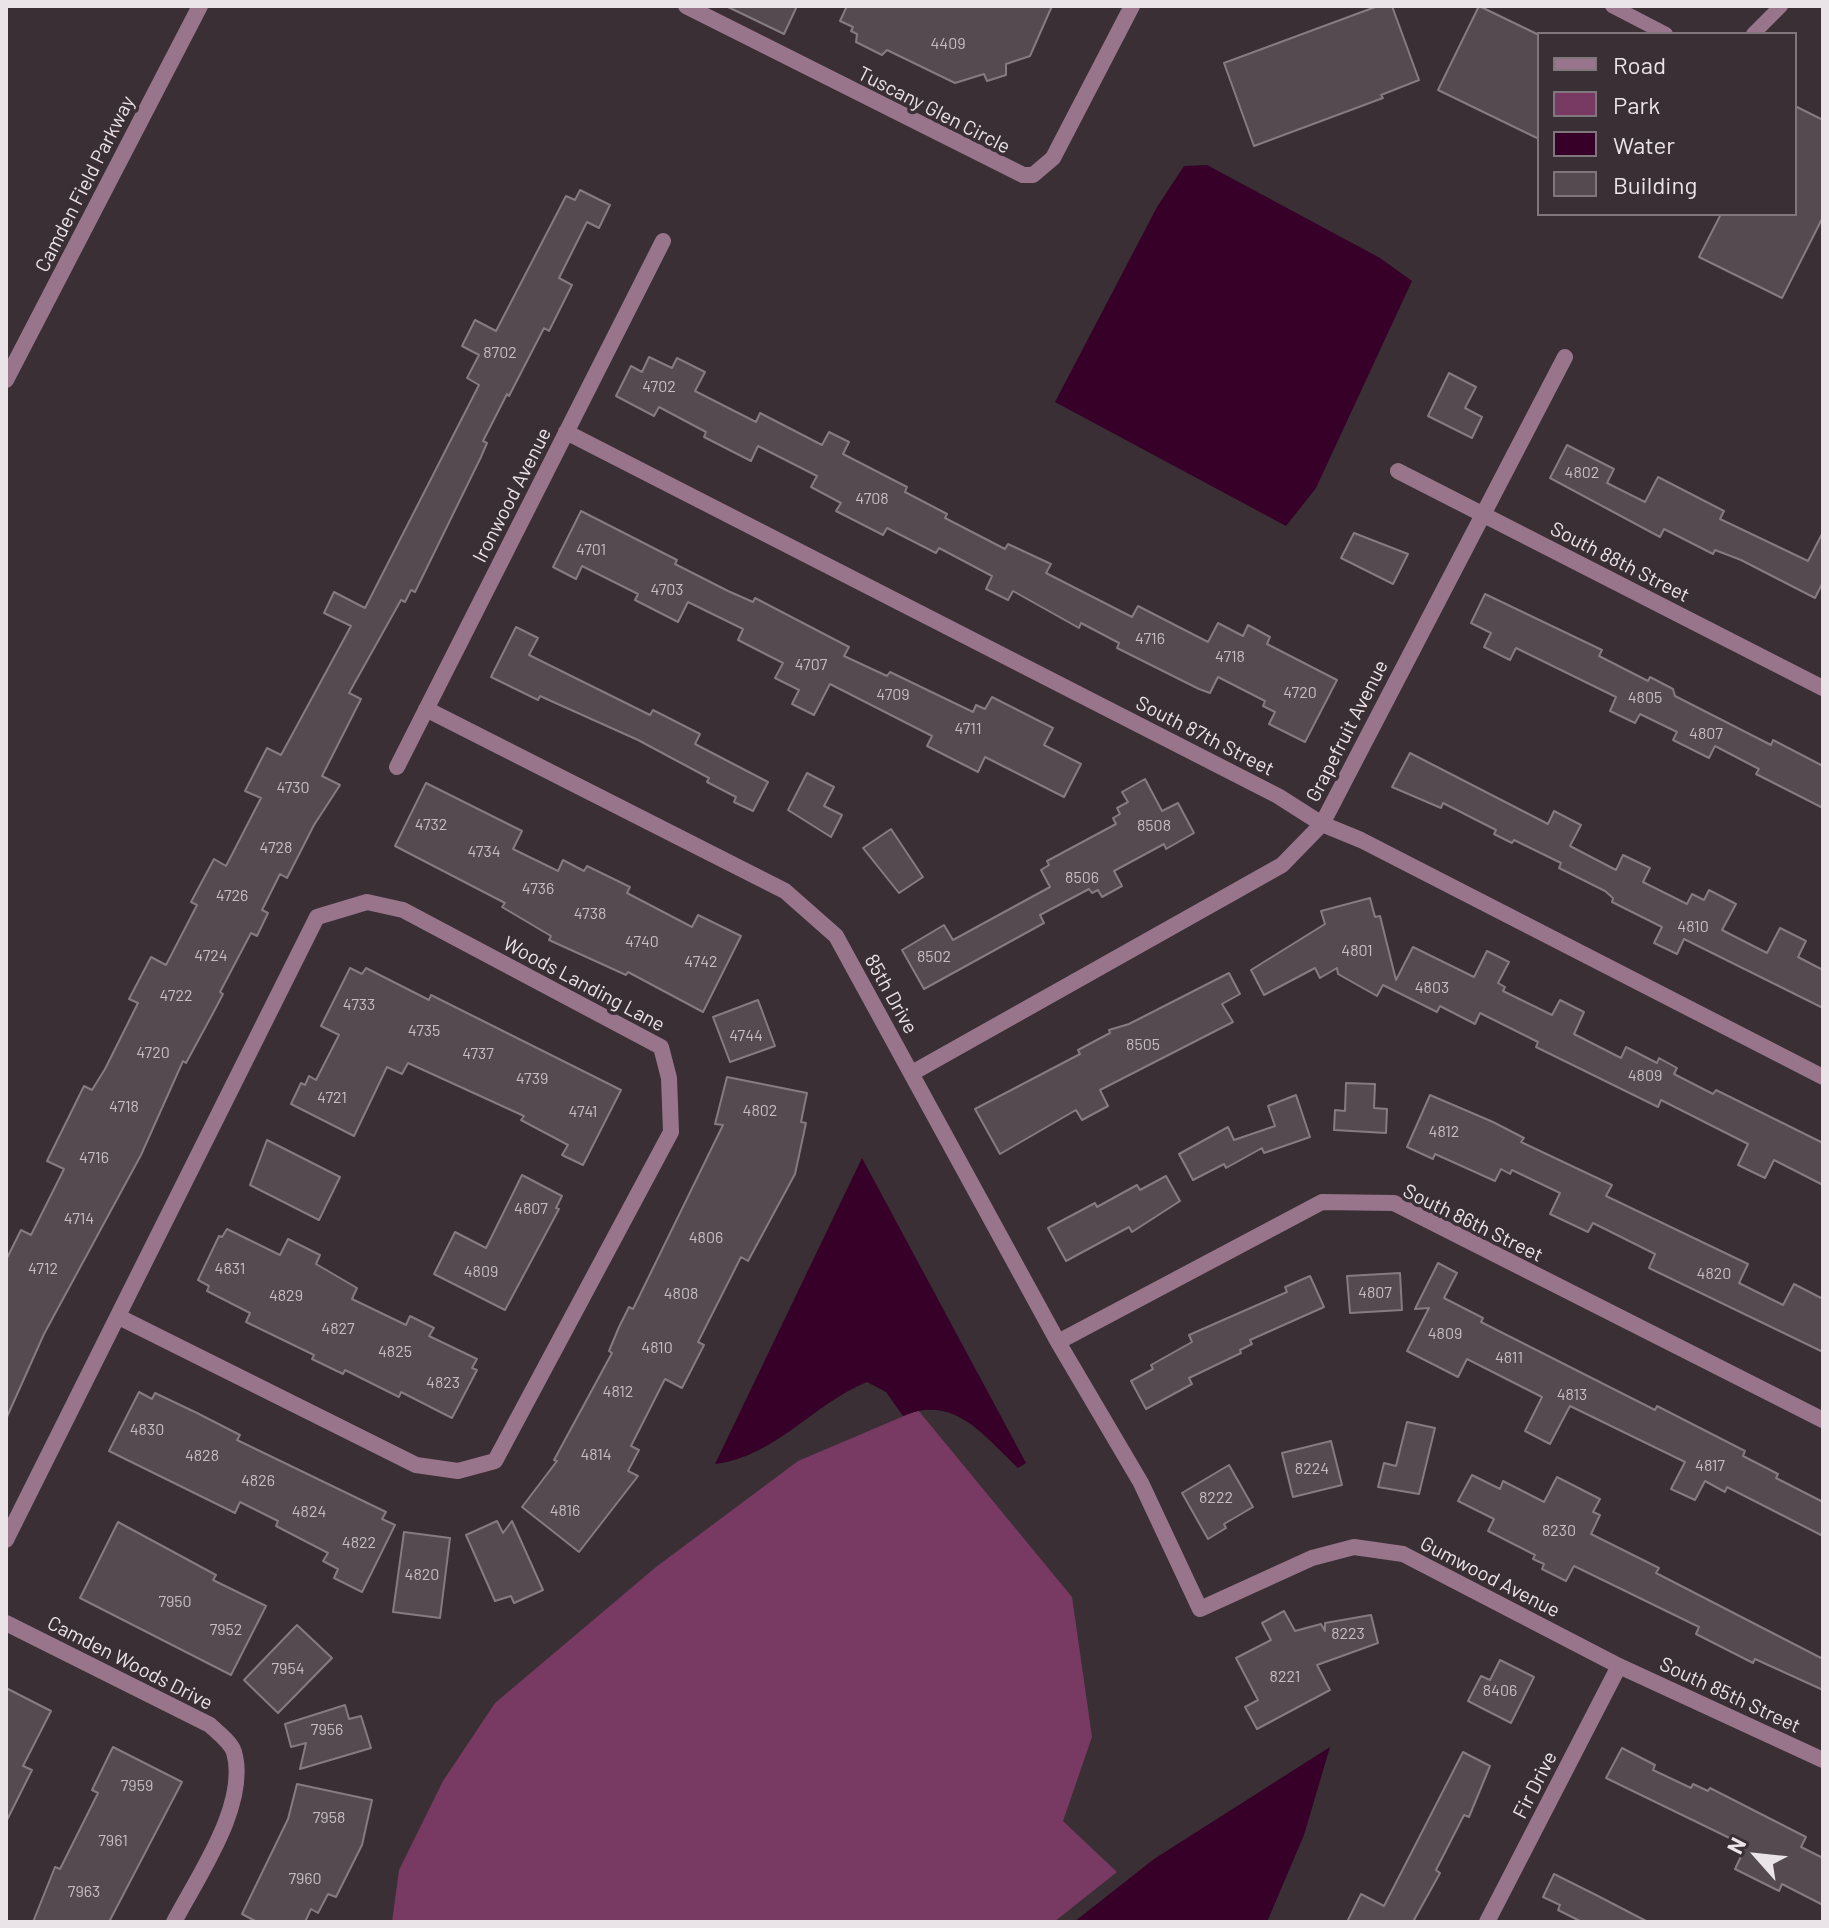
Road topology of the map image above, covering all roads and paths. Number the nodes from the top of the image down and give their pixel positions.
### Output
1 (200, 6) edge
2 (686, 6) edge
3 (1132, 6) edge
4 (1612, 6) edge
5 (1781, 6) edge
6 (1662, 32) edge
7 (1755, 32) edge
8 (663, 241) dead end
9 (1565, 357) dead end
10 (6, 380) edge
11 (566, 432) junction
12 (1398, 471) dead end
13 (1481, 513) junction
14 (1823, 688) edge
15 (426, 709) junction
16 (397, 767) dead end
17 (1322, 824) junction
18 (912, 1073) junction
19 (1823, 1077) edge
20 (119, 1317) junction
21 (1058, 1342) junction
22 (1823, 1420) edge
23 (1141, 1483) joint
24 (6, 1540) edge
25 (6, 1623) edge
26 (1619, 1666) junction
27 (1823, 1760) edge
28 (174, 1922) edge
29 (1487, 1922) edge

1 - 10 street, Camden Field Parkway
2 - 3 street, Tuscany Glen Circle
4 - 6 lane
5 - 7 lane
8 - 11 street, Ironwood Avenue
9 - 13 street, Grapefruit Avenue
11 - 15 street, Ironwood Avenue
11 - 17 street, South 87th Street
12 - 13 street, South 88th Street
13 - 14 street, South 88th Street
13 - 17 street, Grapefruit Avenue
15 - 16 street, Ironwood Avenue
15 - 18 street, 85th Drive
17 - 18 street, Grapefruit Avenue
17 - 19 street, South 87th Street
18 - 21 street, 85th Drive
20 - 20 street, Woods Landing Lane
20 - 24 street, Woods Landing Lane
21 - 22 street, South 86th Street
21 - 23 street, 85th Drive
23 - 26 street, Gumwood Avenue
25 - 28 street, Camden Woods Drive
26 - 27 street, South 85th Street
26 - 29 street, Fir Drive

